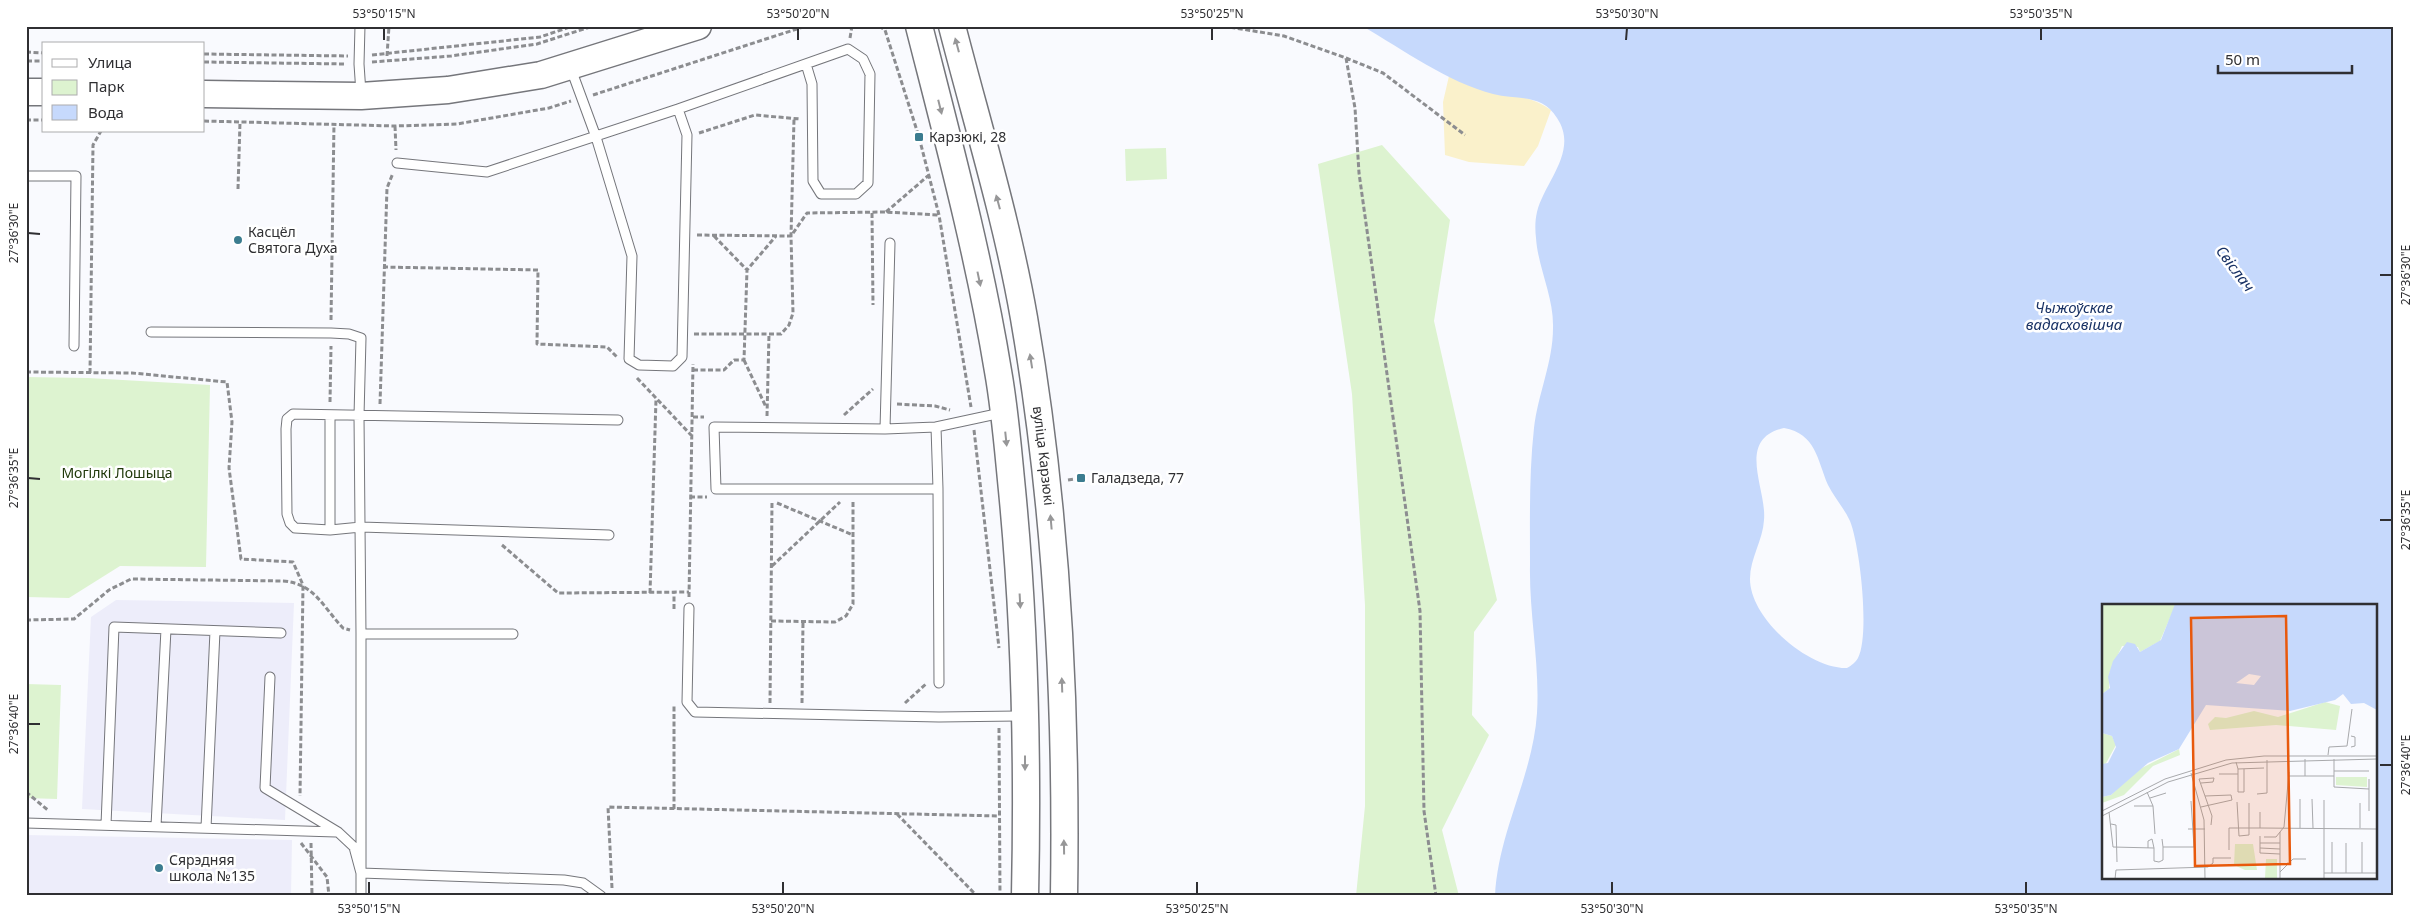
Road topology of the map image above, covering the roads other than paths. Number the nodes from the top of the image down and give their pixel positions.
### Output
1 (360, 26) edge
2 (698, 26) edge
3 (919, 26) edge
4 (952, 26) edge
5 (806, 64) junction
6 (570, 66) junction
7 (26, 92) edge
8 (42, 92) edge
9 (205, 94) edge
10 (361, 96) junction
11 (678, 110) junction
12 (596, 137) junction
13 (397, 163) road end
14 (26, 176) edge
15 (890, 243) dead end
16 (151, 332) dead end
17 (74, 346) dead end
18 (1004, 412) junction
19 (330, 415) junction
20 (359, 416) junction
21 (618, 420) dead end
22 (936, 427) junction
23 (885, 429) junction
24 (938, 489) junction
25 (361, 527) junction
26 (330, 530) junction
27 (609, 535) dead end
28 (689, 608) road end
29 (166, 629) junction
30 (215, 631) junction
31 (281, 633) dead end
32 (361, 634) junction
33 (513, 634) dead end
34 (270, 677) dead end
35 (936, 680) road end
36 (1025, 716) junction
37 (26, 823) edge
38 (106, 825) junction
39 (156, 826) junction
40 (206, 828) junction
41 (338, 832) junction
42 (361, 873) junction
43 (360, 896) edge
44 (601, 896) edge
45 (1026, 896) edge
46 (1064, 896) edge

1 - 10 lane
2 - 6 street
3 -> 18 street
46 -> 4 street, вуліца Карзюкі
5 - 5 lane
5 - 11 lane
6 - 10 street
6 - 12 lane
7 - 8 street
9 - 10 street
11 - 12 lane
11 - 12 lane
12 - 13 lane
14 - 17 lane
15 - 23 lane
16 - 20 lane
18 - 22 lane
18 -> 36 street
19 - 20 lane
19 - 26 lane
19 - 26 lane
20 - 21 lane
20 - 25 lane
22 - 23 lane
22 - 24 lane
23 - 24 lane
24 - 35 lane
25 - 26 lane
25 - 27 lane
25 - 32 lane
28 - 36 lane
29 - 30 lane
29 - 38 lane
29 - 39 lane
30 - 31 lane
30 - 40 lane
32 - 33 lane
32 - 42 lane
34 - 41 lane
36 -> 45 street
37 - 38 lane
38 - 39 lane
39 - 40 lane
40 - 41 lane
41 - 42 lane
42 - 43 lane
42 - 44 lane

